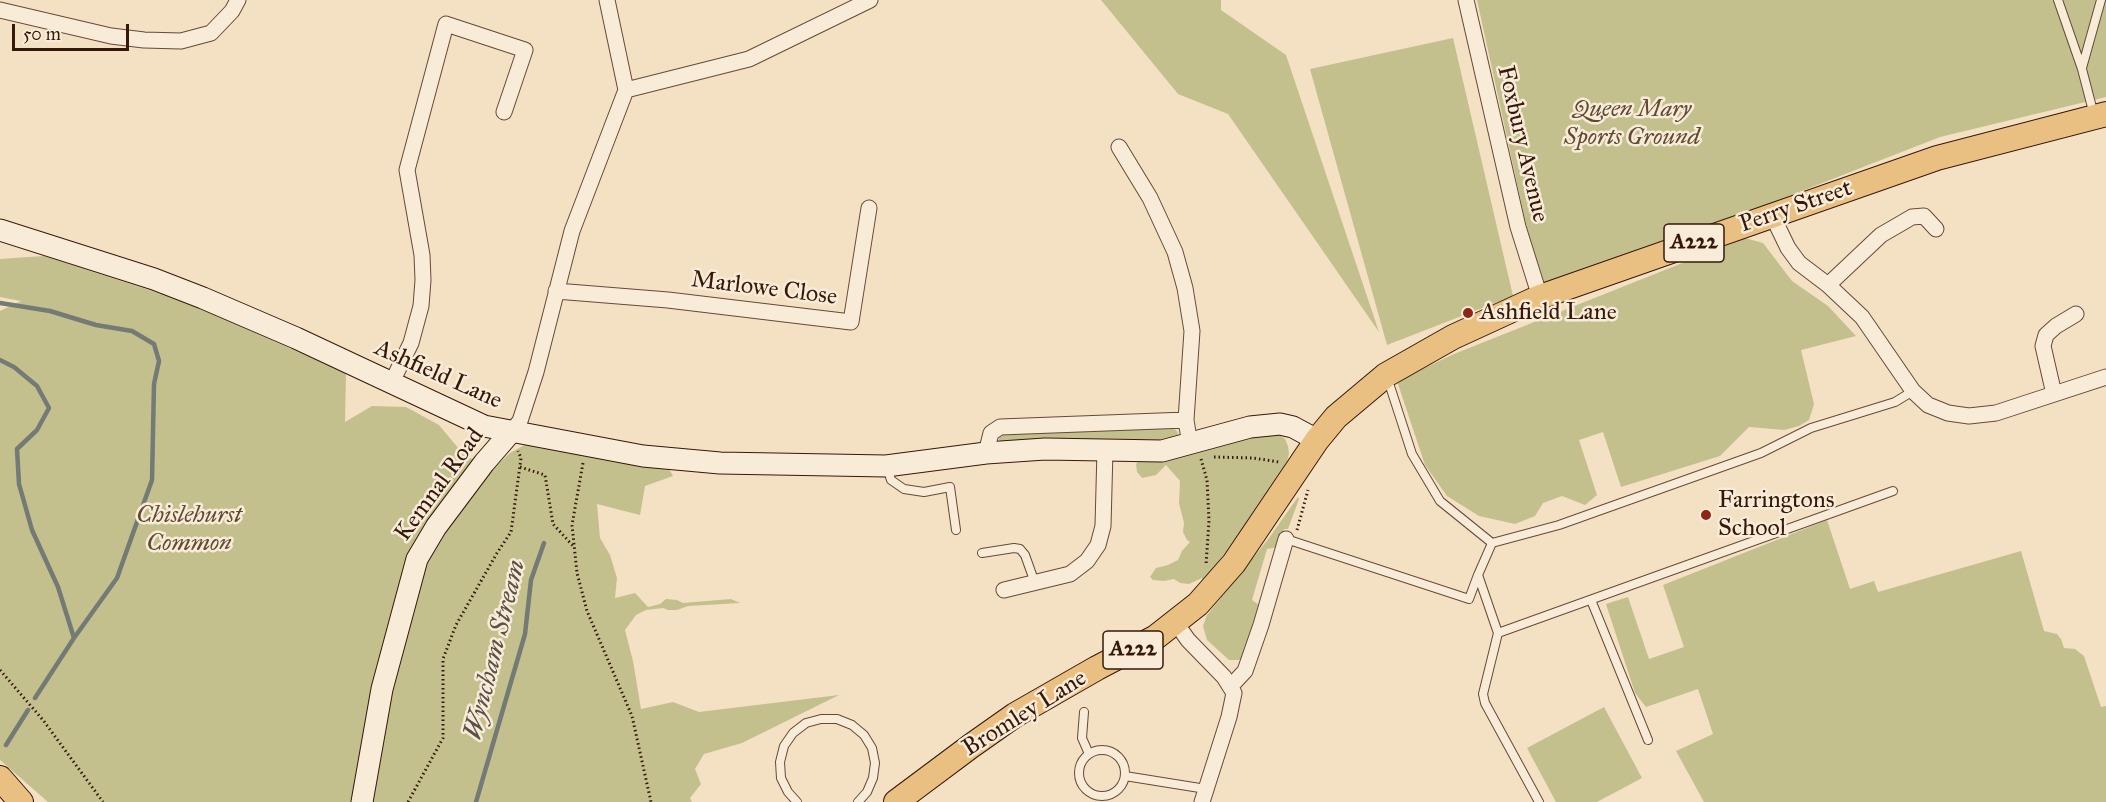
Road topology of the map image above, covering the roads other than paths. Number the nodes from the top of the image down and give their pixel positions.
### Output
1 (238, 0) edge
2 (607, 0) edge
3 (870, 0) edge
4 (1466, 0) edge
5 (2058, 0) edge
6 (2101, 0) edge
7 (0, 10) edge
8 (2082, 69) junction
9 (626, 90) junction
10 (504, 112) dead end
11 (2100, 115) edge
12 (1119, 147) dead end
13 (869, 208) dead end
14 (1772, 215) junction
15 (1936, 229) dead end
16 (0, 230) edge
17 (1828, 285) junction
18 (556, 291) junction
19 (1540, 297) junction
20 (2076, 314) dead end
21 (1386, 375) junction
22 (2106, 377) edge
23 (391, 384) junction
24 (1913, 391) junction
25 (2054, 394) junction
26 (1186, 420) junction
27 (510, 433) junction
28 (1317, 441) junction
29 (1190, 445) junction
30 (1105, 450) junction
31 (986, 453) junction
32 (886, 466) junction
33 (1893, 491) dead end
34 (956, 530) dead end
35 (1286, 539) joint
36 (1492, 543) junction
37 (982, 553) dead end
38 (1478, 575) junction
39 (1035, 583) junction
40 (1004, 590) dead end
41 (1592, 600) junction
42 (1176, 623) junction
43 (1498, 633) junction
44 (1231, 686) junction
45 (1084, 712) dead end
46 (1648, 740) dead end
47 (1089, 754) junction
48 (1125, 776) junction
49 (0, 778) edge
50 (1204, 796) edge
51 (21, 802) edge
52 (362, 802) edge
53 (797, 802) edge
54 (858, 802) edge
55 (896, 802) edge
56 (1539, 802) edge

1 - 7 street
2 - 9 street
3 - 9 street
4 - 19 street, Foxbury Avenue
5 - 8 lane
6 - 8 lane
8 - 11 lane
9 - 18 street, Kemnal Road
10 - 23 street
11 - 14 main road, Perry Street / A222
12 - 26 street
13 - 18 street, Marlowe Close
14 - 17 street
14 - 19 main road, Perry Street / A222
15 - 17 street
16 - 23 street, Ashfield Lane
17 - 24 street
18 - 27 street, Kemnal Road
19 - 21 main road, Perry Street / A222
20 - 25 street
21 - 28 main road, Perry Street / A222
21 - 36 lane
22 - 25 street
23 - 27 street, Ashfield Lane
24 - 25 street
24 - 36 lane
26 - 29 street
26 - 31 street
27 - 32 street, Ashfield Lane
27 - 52 street, Kemnal Road
28 - 29 street, Ashfield Lane
28 - 42 main road, Bromley Lane / A222
29 - 30 street, Ashfield Lane
30 - 31 street, Ashfield Lane
30 - 39 street
31 - 32 street, Ashfield Lane
32 - 34 lane
33 - 41 lane
35 - 38 lane
35 - 44 street
36 - 38 lane
37 - 39 lane
38 - 43 lane
39 - 40 street
41 - 43 lane
41 - 46 lane
42 - 44 street
42 - 55 main road, Bromley Lane / A222
43 - 56 lane
44 - 50 street
45 - 47 lane
47 - 48 lane
47 - 48 lane
48 - 50 lane
49 - 51 main road
53 - 54 lane

